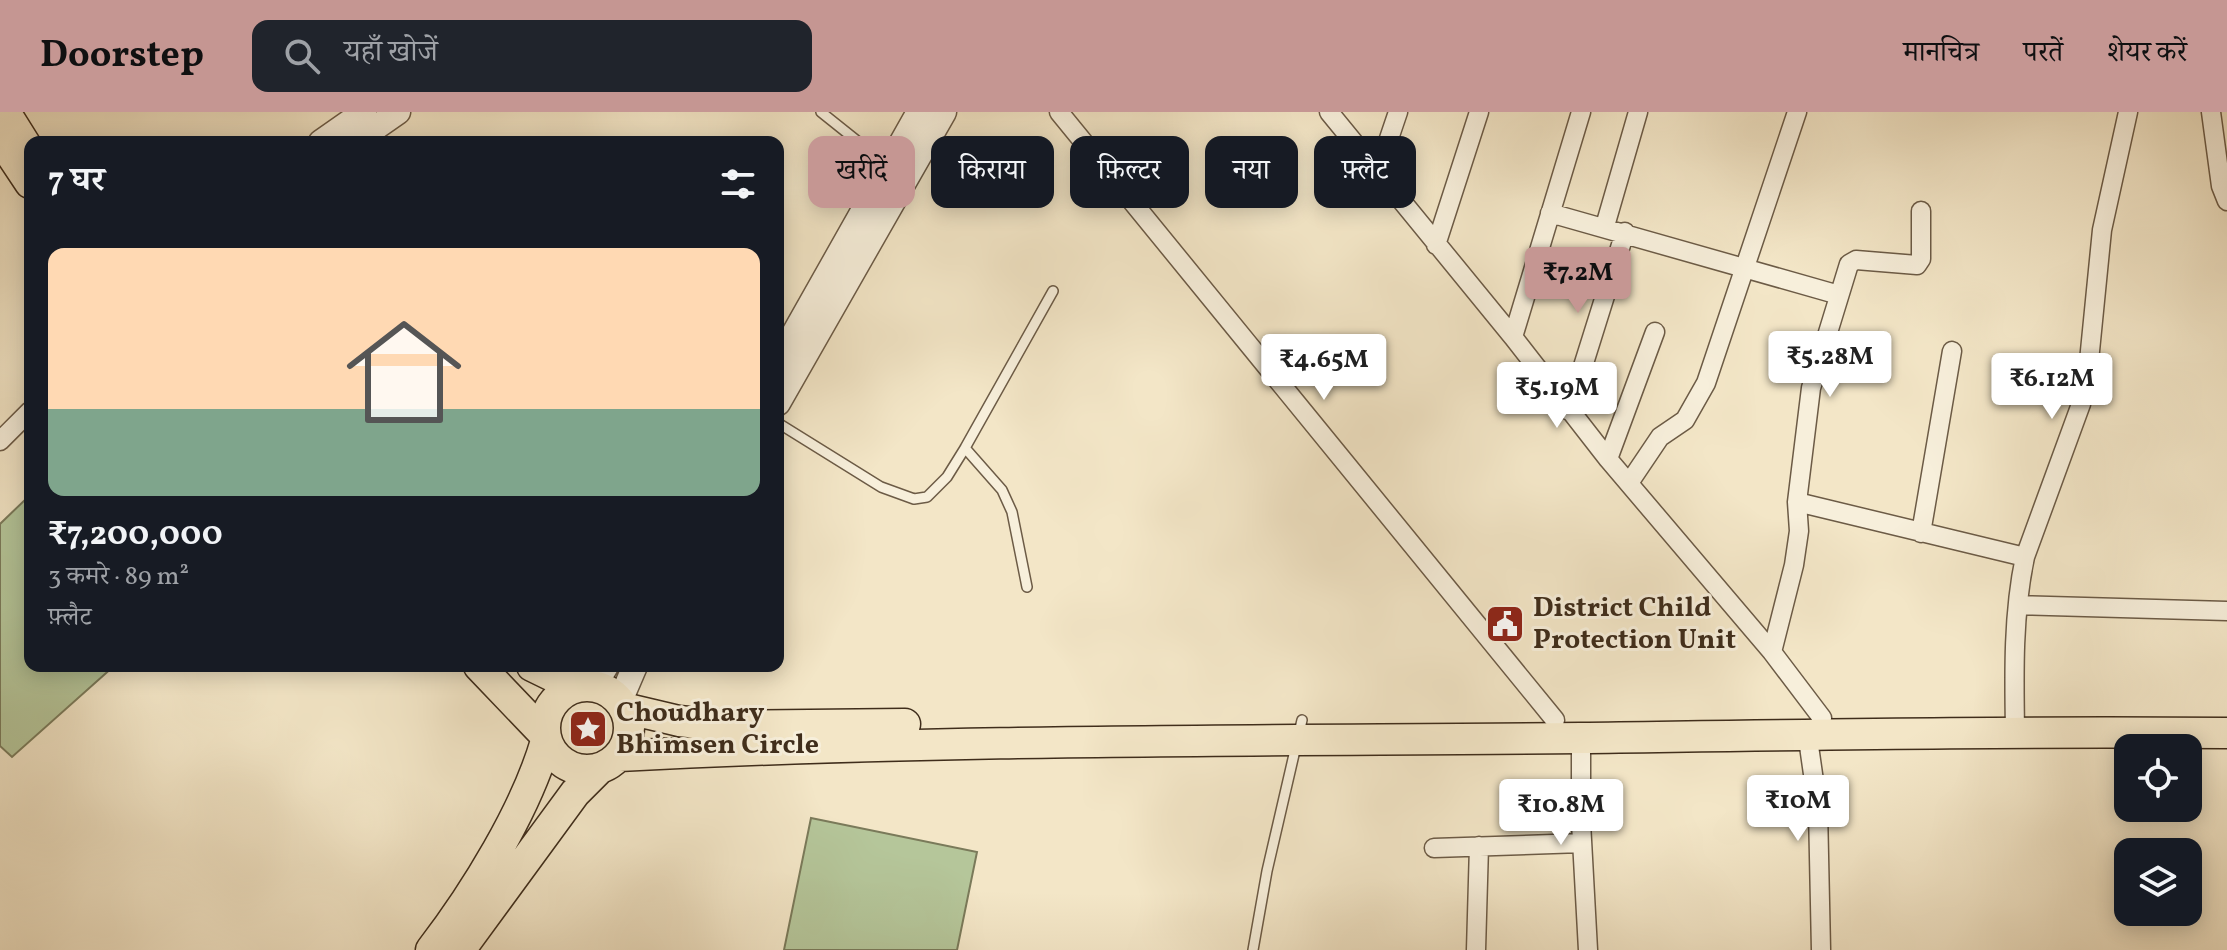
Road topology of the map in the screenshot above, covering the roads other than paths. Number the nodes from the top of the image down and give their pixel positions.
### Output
1 (5, 112) edge
2 (364, 112) edge
3 (398, 112) edge
4 (821, 112) edge
5 (919, 112) edge
6 (944, 112) edge
7 (1059, 112) edge
8 (1329, 112) edge
9 (1398, 112) edge
10 (1479, 112) edge
11 (1581, 112) edge
12 (1638, 112) edge
13 (1797, 112) edge
14 (2128, 112) edge
15 (2211, 112) edge
16 (330, 136) edge
17 (364, 136) edge
18 (851, 136) edge
19 (906, 136) edge
20 (1349, 136) edge
21 (1390, 136) edge
22 (0, 138) edge
23 (24, 142) edge
24 (24, 174) edge
25 (2225, 191) edge
26 (866, 208) edge
27 (1407, 208) edge
28 (1921, 211) dead end
29 (1550, 213) junction
30 (1605, 226) junction
31 (1625, 232) junction
32 (1436, 245) junction
33 (1744, 267) junction
34 (1053, 291) dead end
35 (1839, 295) junction
36 (1655, 332) dead end
37 (1513, 337) junction
38 (784, 351) edge
39 (1952, 351) dead end
40 (784, 392) edge
41 (1569, 411) junction
42 (24, 417) edge
43 (784, 427) edge
44 (0, 441) edge
45 (965, 448) junction
46 (1608, 459) junction
47 (1629, 483) junction
48 (1797, 502) junction
49 (1921, 533) junction
50 (2025, 557) junction
51 (1027, 587) dead end
52 (2018, 605) junction
53 (2227, 611) edge
54 (1772, 652) junction
55 (484, 672) edge
56 (551, 672) edge
57 (627, 672) edge
58 (604, 689) edge
59 (2227, 714) edge
60 (1555, 720) junction
61 (2015, 723) junction
62 (1814, 725) junction
63 (1300, 729) junction
64 (2227, 733) edge
65 (545, 738) junction
66 (1581, 738) junction
67 (610, 762) junction
68 (1582, 843) junction
69 (1479, 846) junction
70 (1434, 848) dead end
71 (431, 950) edge
72 (460, 950) edge
73 (1253, 950) edge
74 (1476, 950) edge
75 (1588, 950) edge
76 (1821, 950) edge

1 - 23 main road
2 - 16 street
3 - 17 street
4 - 18 lane
5 - 19 street
6 - 40 street
7 - 60 street
8 - 20 street
9 - 21 street
10 - 32 street
11 - 29 street
12 - 30 street
13 - 33 street
14 - 50 street
15 - 25 street
22 - 24 main road
26 - 38 street
27 - 32 street
28 - 35 street
29 - 30 street
29 - 37 street
30 - 31 street
31 - 33 street
31 - 41 street
32 - 37 street
33 - 35 street
33 - 47 street
34 - 45 lane
35 - 48 street
36 - 46 street
37 - 41 street
39 - 49 street
41 - 46 street
42 - 44 street
43 - 45 lane
45 - 51 lane
46 - 47 street
47 - 54 street
48 - 49 street
48 - 54 street
49 - 50 street
50 - 52 street
52 - 53 street
52 - 61 street
54 - 62 street
55 - 65 main road
56 - 58 main road
57 - 58 street
58 - 63 main road
58 - 65 main road
58 - 67 main road
59 - 61 main road
60 - 62 main road
60 - 63 main road
61 - 62 main road
61 - 64 main road
62 - 66 main road
62 - 76 street
63 - 66 main road
63 - 67 main road
63 - 73 lane
65 - 67 main road
65 - 71 main road
66 - 68 street
67 - 72 main road
68 - 69 street
68 - 75 street
69 - 70 street
69 - 74 street

